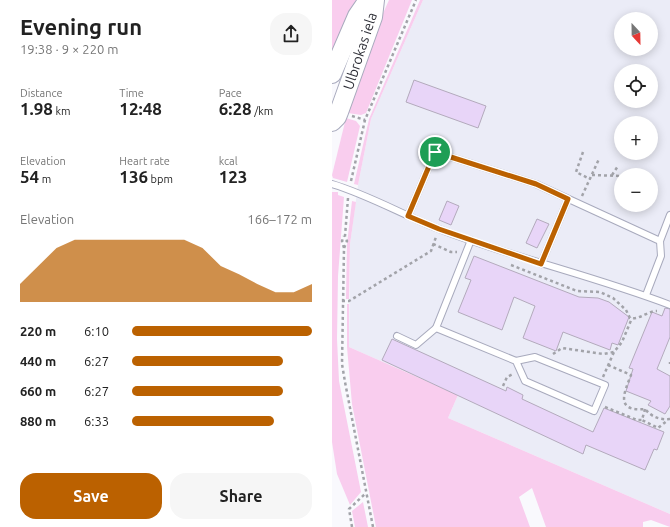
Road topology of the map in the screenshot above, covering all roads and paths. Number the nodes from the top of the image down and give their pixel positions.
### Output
1 (368, 0) edge
2 (375, 0) edge
3 (416, 0) edge
4 (332, 74) edge
5 (340, 118) edge
6 (365, 120) junction
7 (583, 152) dead end
8 (599, 159) dead end
9 (618, 166) dead end
10 (592, 175) junction
11 (612, 176) joint
12 (590, 179) junction
13 (332, 184) edge
14 (349, 189) junction
15 (568, 199) junction
16 (579, 204) junction
17 (670, 215) edge
18 (408, 216) junction
19 (439, 229) junction
20 (471, 240) junction
21 (660, 241) junction
22 (433, 244) junction
23 (466, 251) junction
24 (505, 262) dead end
25 (541, 264) junction
26 (646, 295) junction
27 (342, 301) junction
28 (668, 304) edge
29 (632, 318) junction
30 (436, 328) junction
31 (397, 336) dead end
32 (516, 361) junction
33 (608, 365) junction
34 (600, 383) junction
35 (597, 404) junction
36 (646, 409) junction
37 (642, 420) junction
38 (669, 420) edge
39 (366, 493) junction
40 (352, 527) edge
41 (372, 527) edge

1 - 4 main road, Ulbrokas iela
2 - 5 main road, Ulbrokas iela
3 - 6 path
5 - 6 path
6 - 14 path
7 - 12 path
8 - 10 path
9 - 11 path
10 - 11 path
10 - 12 path
12 - 16 path
13 - 14 lane
14 - 18 lane
14 - 27 path
15 - 16 lane
15 - 18 lane
15 - 25 lane
16 - 21 lane
17 - 21 lane
18 - 19 lane
19 - 20 lane
19 - 22 path
20 - 23 lane
20 - 25 lane
21 - 26 lane
22 - 23 path
22 - 27 path
23 - 30 lane
24 - 29 path
25 - 26 lane
26 - 28 lane
27 - 39 path
28 - 29 path
29 - 33 path
30 - 31 lane
30 - 32 lane
32 - 34 lane
32 - 35 lane
33 - 34 path
33 - 36 path
34 - 35 lane
35 - 37 path
36 - 37 path
36 - 38 path
37 - 38 path
39 - 40 path
39 - 41 path

